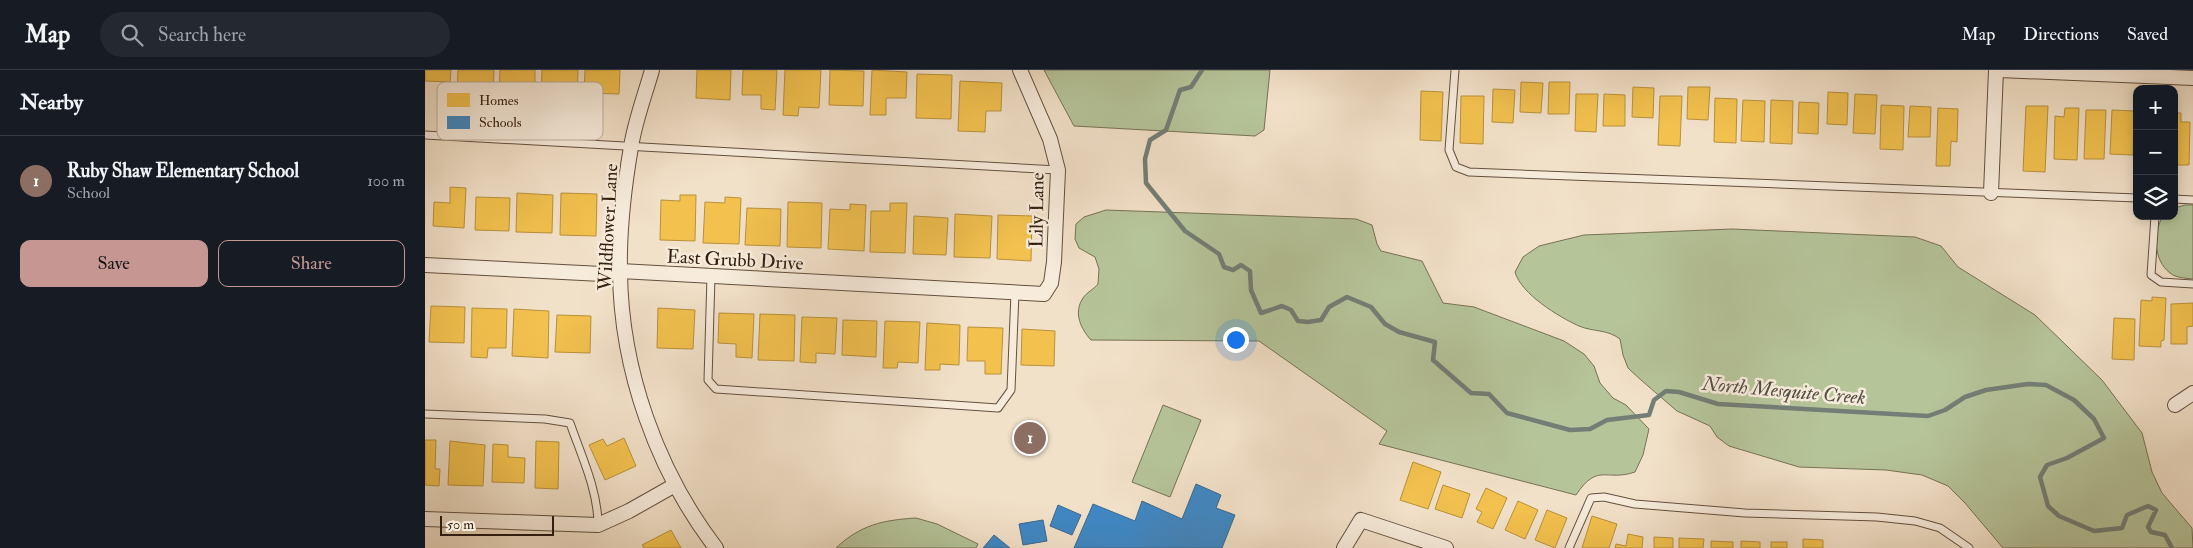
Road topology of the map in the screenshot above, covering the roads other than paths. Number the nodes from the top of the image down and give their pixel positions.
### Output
1 (652, 70) edge
2 (1020, 70) edge
3 (1455, 70) edge
4 (1997, 70) edge
5 (2193, 78) edge
6 (511, 140) edge
7 (631, 147) junction
8 (1058, 170) junction
9 (1991, 193) junction
10 (2133, 198) edge
11 (2178, 199) edge
12 (2193, 200) edge
13 (2155, 220) edge
14 (425, 265) edge
15 (620, 271) junction
16 (711, 276) junction
17 (2193, 284) edge
18 (1015, 293) junction
19 (1044, 294) joint
20 (2193, 392) edge
21 (2175, 405) dead end
22 (425, 414) edge
23 (675, 485) junction
24 (425, 519) edge
25 (598, 524) junction
26 (716, 548) edge
27 (1344, 548) edge
28 (1446, 548) edge
29 (1569, 548) edge
30 (1969, 548) edge

1 - 7 street, Wildflower Lane
2 - 8 street, Lily Lane
3 - 9 lane
4 - 5 street
4 - 9 street
6 - 7 lane
7 - 8 lane
7 - 15 street, Wildflower Lane
8 - 19 street, Lily Lane
9 - 10 lane
11 - 12 lane
13 - 17 lane
14 - 15 street, East Grubb Drive
15 - 16 street, East Grubb Drive
15 - 23 street, Wildflower Lane
16 - 18 street, East Grubb Drive
16 - 18 lane
18 - 19 street, East Grubb Drive
20 - 21 street
22 - 25 lane
23 - 25 street
23 - 26 street, Wildflower Lane
24 - 25 street
27 - 28 street
29 - 30 lane

